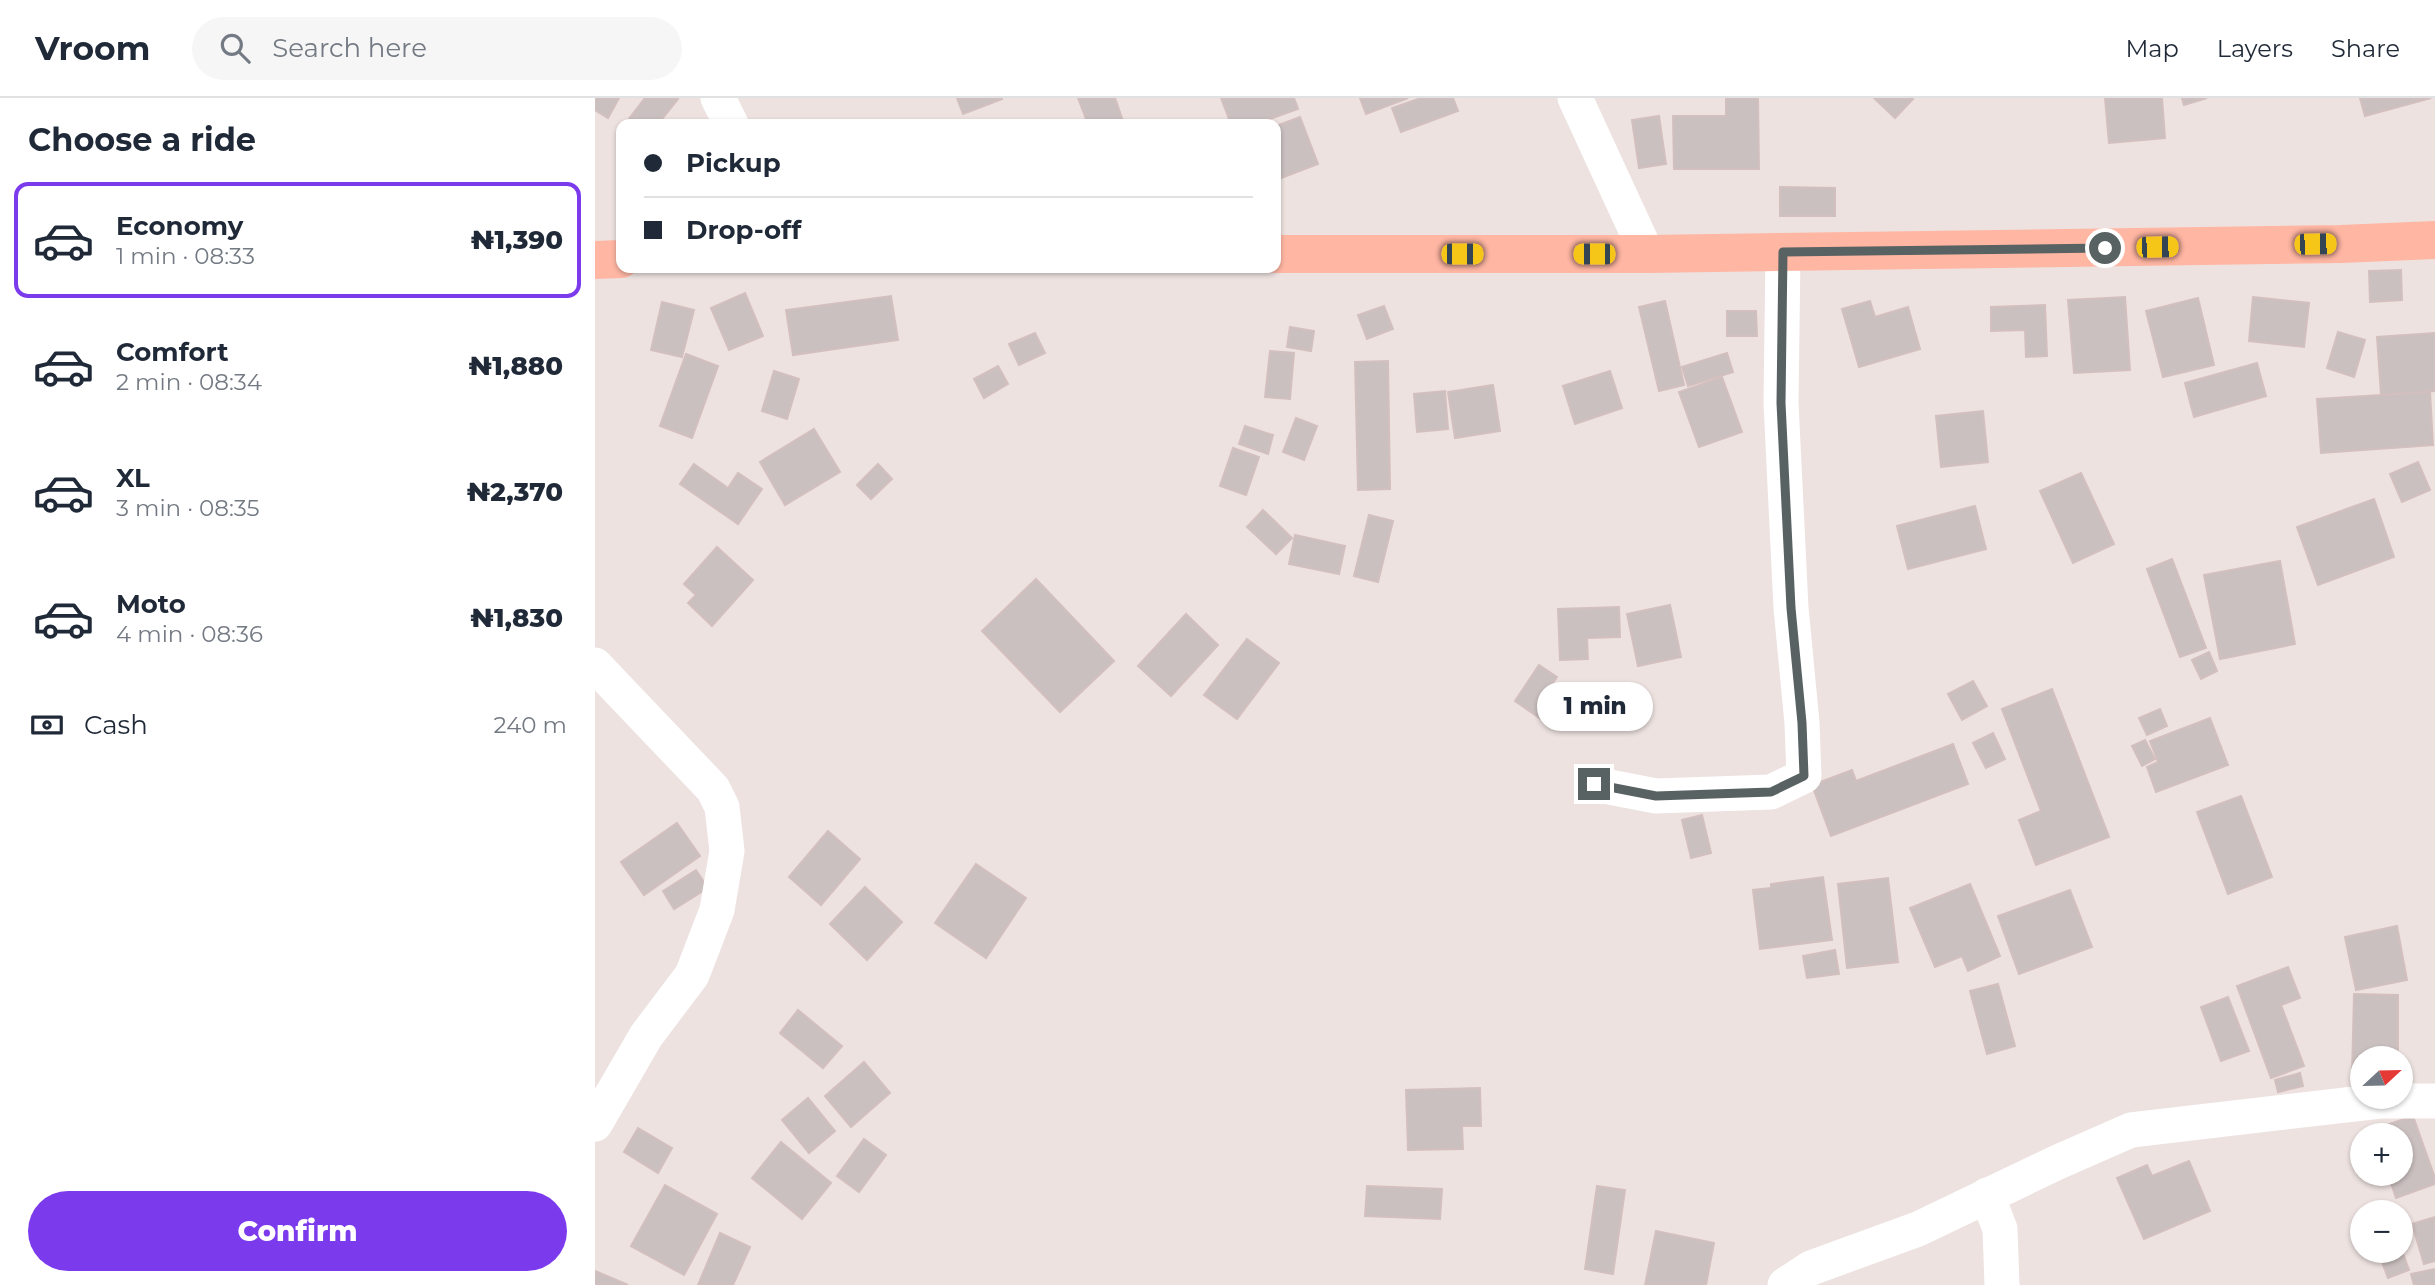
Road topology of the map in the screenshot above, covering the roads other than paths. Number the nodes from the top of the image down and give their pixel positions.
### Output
1 (718, 98) edge
2 (1575, 98) edge
3 (728, 119) edge
4 (2435, 240) edge
5 (1783, 252) junction
6 (1281, 254) edge
7 (1647, 254) junction
8 (595, 260) edge
9 (616, 260) edge
10 (595, 665) edge
11 (1594, 784) dead end
12 (2435, 1101) edge
13 (595, 1124) edge
14 (1987, 1195) junction
15 (1785, 1285) edge
16 (2002, 1285) edge

1 - 3 street
2 - 7 street
4 - 5 main road
5 - 7 main road
5 - 11 street
6 - 7 main road
8 - 9 main road
10 - 13 street
12 - 14 street
14 - 15 street
14 - 16 street

